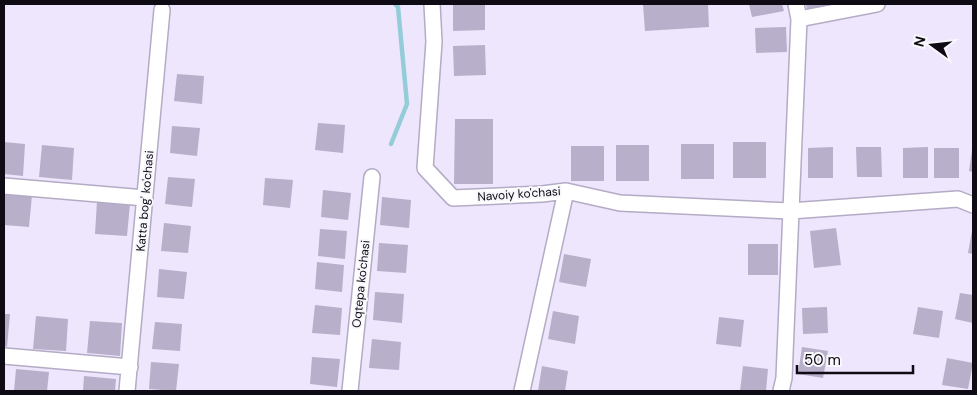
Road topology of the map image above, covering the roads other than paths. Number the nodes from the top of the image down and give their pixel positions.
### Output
1 (432, 4) edge
2 (796, 4) edge
3 (877, 4) edge
4 (162, 10) dead end
5 (799, 19) junction
6 (372, 177) dead end
7 (4, 186) edge
8 (566, 191) junction
9 (145, 198) junction
10 (973, 205) edge
11 (790, 211) junction
12 (4, 356) edge
13 (130, 367) junction
14 (127, 391) edge
15 (350, 391) edge
16 (522, 391) edge
17 (781, 391) edge

1 - 8 street, Navoiy ko'chasi
2 - 5 street
3 - 5 street
4 - 9 street, Katta bog' ko'chasi
5 - 11 street
6 - 15 street, Oqtepa ko'chasi
7 - 9 street
8 - 11 street, Navoiy ko'chasi
8 - 16 street
9 - 13 street, Katta bog' ko'chasi
10 - 11 street, Navoiy ko'chasi
11 - 17 street
12 - 13 street
13 - 14 street, Katta bog' ko'chasi

